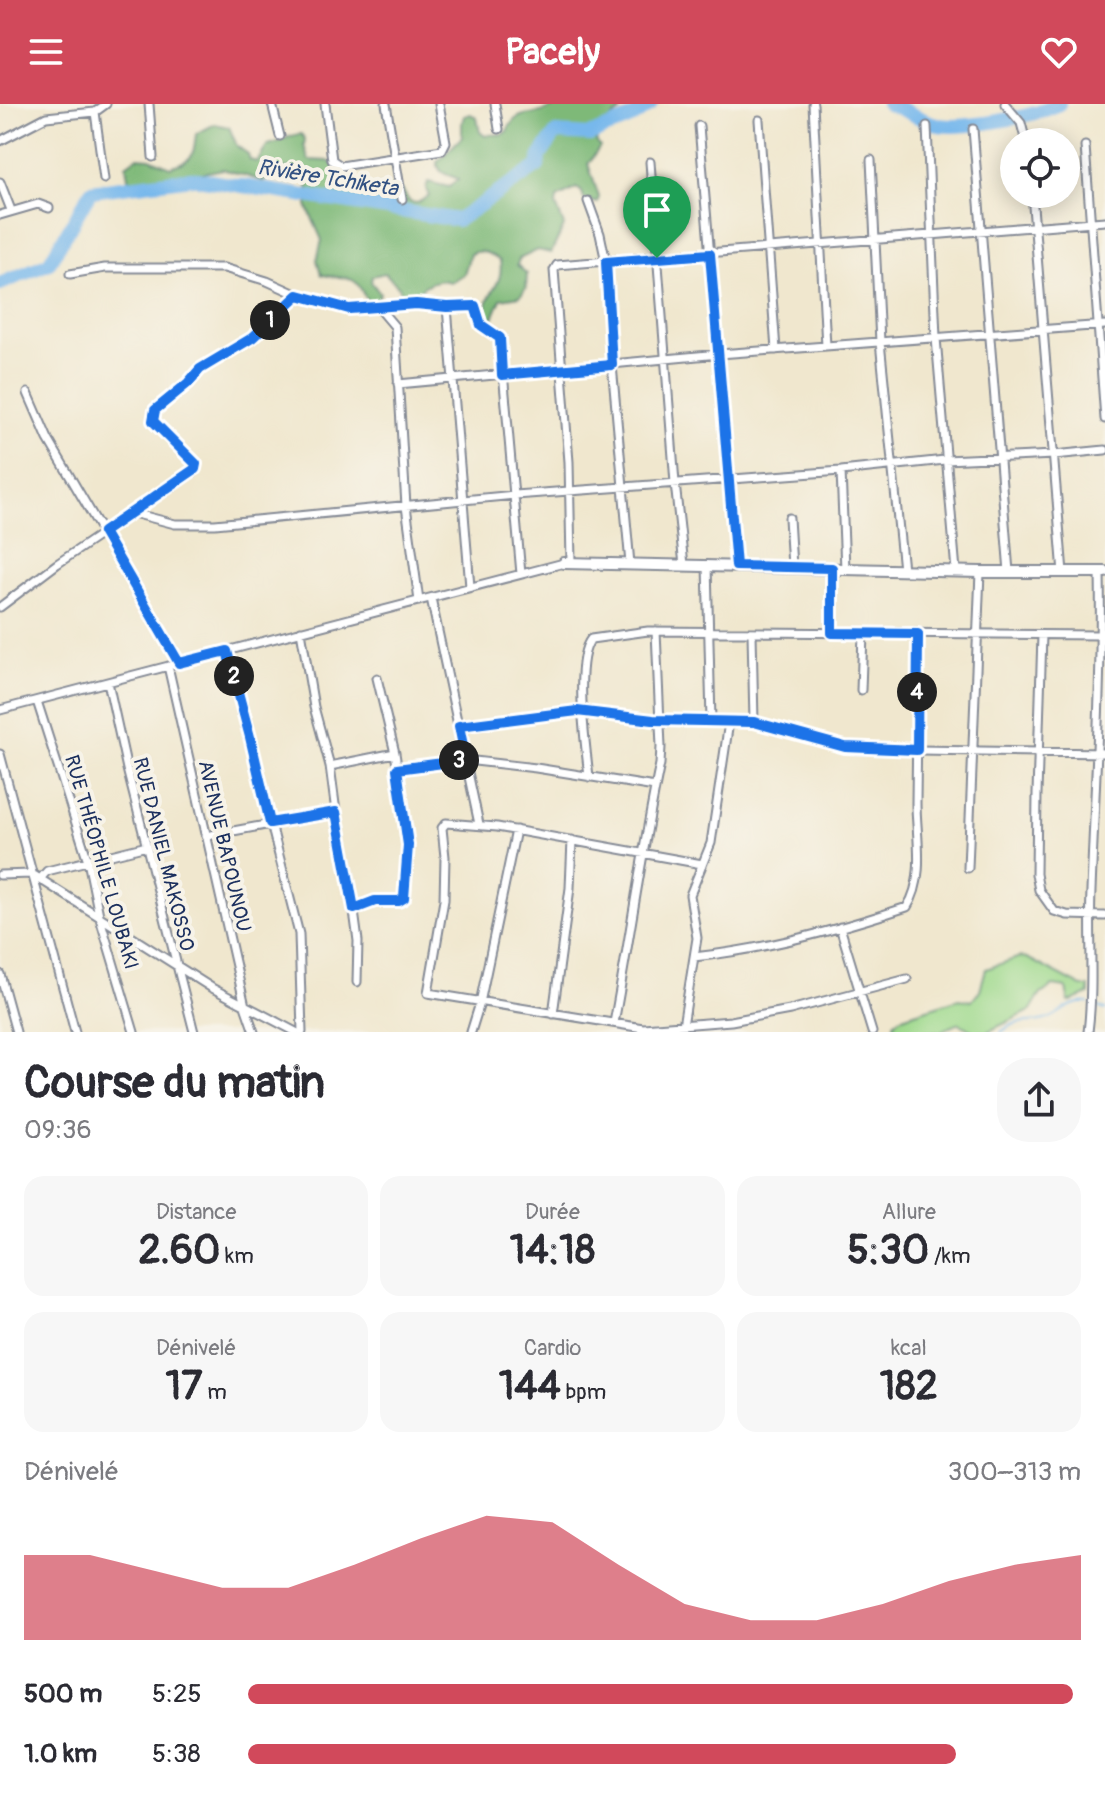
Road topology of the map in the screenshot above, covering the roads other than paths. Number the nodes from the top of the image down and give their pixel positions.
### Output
1 (54, 104) edge
2 (149, 104) edge
3 (272, 104) edge
4 (325, 104) edge
5 (386, 104) edge
6 (439, 104) edge
7 (495, 104) edge
8 (813, 104) edge
9 (1005, 104) edge
10 (101, 106) edge
11 (59, 114) junction
12 (759, 120) dead end
13 (699, 126) dead end
14 (927, 126) dead end
15 (1022, 128) edge
16 (499, 129) dead end
17 (973, 129) dead end
18 (280, 136) dead end
19 (0, 141) edge
20 (1085, 146) dead end
21 (153, 157) dead end
22 (395, 159) junction
23 (871, 160) dead end
24 (650, 162) dead end
25 (104, 179) dead end
26 (0, 182) edge
27 (402, 199) dead end
28 (588, 201) dead end
29 (49, 208) dead end
30 (1033, 208) edge
31 (11, 210) junction
32 (0, 215) edge
33 (1105, 221) edge
34 (1088, 222) junction
35 (1034, 228) junction
36 (982, 232) junction
37 (932, 236) junction
38 (873, 241) junction
39 (821, 246) junction
40 (767, 250) junction
41 (710, 254) junction
42 (657, 258) junction
43 (606, 262) junction
44 (70, 274) dead end
45 (298, 295) junction
46 (447, 307) junction
47 (379, 308) junction
48 (1100, 325) edge
49 (1043, 331) junction
50 (989, 335) junction
51 (936, 338) junction
52 (880, 342) junction
53 (826, 346) junction
54 (776, 350) junction
55 (719, 354) junction
56 (667, 359) junction
57 (612, 365) junction
58 (560, 370) junction
59 (502, 375) junction
60 (453, 378) junction
61 (398, 384) junction
62 (28, 393) dead end
63 (1105, 419) edge
64 (1105, 450) edge
65 (1054, 455) junction
66 (1000, 457) junction
67 (945, 460) junction
68 (892, 465) junction
69 (841, 471) junction
70 (730, 479) junction
71 (675, 483) junction
72 (625, 487) junction
73 (569, 491) junction
74 (515, 495) junction
75 (462, 500) junction
76 (406, 506) junction
77 (133, 513) junction
78 (789, 518) dead end
79 (103, 532) junction
80 (567, 563) junction
81 (630, 564) junction
82 (684, 565) junction
83 (707, 565) junction
84 (736, 566) junction
85 (792, 567) junction
86 (832, 568) junction
87 (845, 569) junction
88 (903, 570) junction
89 (956, 571) junction
90 (980, 572) junction
91 (1009, 572) junction
92 (1102, 572) edge
93 (1063, 573) junction
94 (521, 574) junction
95 (470, 587) junction
96 (0, 595) edge
97 (431, 598) junction
98 (419, 601) junction
99 (1, 606) edge
100 (301, 631) junction
101 (656, 631) junction
102 (708, 632) junction
103 (752, 633) junction
104 (832, 633) junction
105 (863, 634) junction
106 (918, 634) junction
107 (977, 634) junction
108 (1042, 635) junction
109 (1101, 635) junction
110 (227, 651) junction
111 (179, 663) junction
112 (168, 666) junction
113 (377, 678) dead end
114 (108, 682) junction
115 (861, 690) dead end
116 (37, 701) junction
117 (0, 710) edge
118 (583, 712) junction
119 (660, 720) junction
120 (711, 721) junction
121 (729, 722) junction
122 (754, 722) junction
123 (459, 726) junction
124 (972, 749) junction
125 (917, 750) junction
126 (1038, 752) junction
127 (395, 753) junction
128 (1101, 753) edge
129 (0, 754) edge
130 (466, 760) junction
131 (330, 766) junction
132 (397, 769) junction
133 (589, 777) junction
134 (655, 787) junction
135 (336, 812) junction
136 (270, 823) junction
137 (479, 824) junction
138 (516, 830) junction
139 (206, 836) junction
140 (572, 840) junction
141 (147, 846) junction
142 (642, 852) junction
143 (88, 861) junction
144 (702, 864) junction
145 (968, 868) dead end
146 (32, 874) junction
147 (0, 875) edge
148 (40, 879) junction
149 (354, 909) junction
150 (99, 915) junction
151 (1090, 915) junction
152 (1105, 916) edge
153 (840, 927) junction
154 (694, 957) junction
155 (175, 963) junction
156 (0, 974) edge
157 (1093, 975) junction
158 (1105, 975) edge
159 (907, 979) dead end
160 (357, 982) dead end
161 (858, 992) junction
162 (480, 1003) junction
163 (245, 1006) junction
164 (553, 1014) junction
165 (614, 1023) junction
166 (682, 1029) edge
167 (16, 1032) edge
168 (75, 1032) edge
169 (134, 1032) edge
170 (194, 1032) edge
171 (254, 1032) edge
172 (296, 1032) edge
173 (302, 1032) edge
174 (471, 1032) edge
175 (872, 1032) edge
176 (1088, 1032) edge

1 - 11 street
2 - 21 street
3 - 18 street
4 - 22 street
5 - 22 street
6 - 22 street
7 - 16 street
8 - 39 street
9 - 15 street
10 - 11 street
10 - 25 street
11 - 19 street
12 - 40 street
13 - 41 street
14 - 37 street
17 - 36 street
20 - 34 street
22 - 27 street
23 - 38 street
24 - 42 street
26 - 31 street
28 - 43 street
29 - 31 street
30 - 35 street
31 - 32 street
33 - 34 street
34 - 35 street
34 - 48 street
35 - 36 street
35 - 49 street
36 - 37 street
36 - 50 street
37 - 38 street
37 - 51 street
38 - 39 street
38 - 52 street
39 - 40 street
39 - 53 street
40 - 41 street
40 - 54 street
41 - 42 street
41 - 55 street
42 - 43 street
42 - 56 street
43 - 57 street
43 - 58 street
44 - 45 street
45 - 47 street
45 - 77 street
46 - 47 street
46 - 59 street
46 - 60 street
47 - 61 street
48 - 49 street
48 - 63 street
49 - 50 street
49 - 65 street
50 - 51 street
50 - 66 street
51 - 52 street
51 - 67 street
52 - 53 street
52 - 68 street
53 - 54 street
54 - 55 street
55 - 56 street
55 - 70 street
56 - 57 street
56 - 71 street
57 - 58 street
57 - 72 street
58 - 59 street
58 - 73 street
59 - 60 street
59 - 74 street
60 - 61 street
60 - 75 street
61 - 76 street
62 - 79 street
64 - 65 street
65 - 66 street
65 - 93 street
66 - 67 street
66 - 91 street
67 - 68 street
67 - 89 street
68 - 69 street
68 - 88 street
69 - 70 street
69 - 87 street
70 - 71 street
70 - 84 street
71 - 72 street
71 - 82 street
72 - 73 street
72 - 81 street
73 - 74 street
73 - 80 street
74 - 75 street
74 - 94 street
75 - 76 street
75 - 95 street
76 - 77 street
76 - 98 street
77 - 79 street
78 - 85 street
79 - 99 street
79 - 111 street
80 - 81 street
80 - 94 street
81 - 82 street
82 - 83 street
83 - 84 street
83 - 102 street
84 - 85 street
85 - 86 street
86 - 87 street
86 - 104 street
87 - 88 street
88 - 89 street
89 - 90 street
90 - 91 street
90 - 107 street
91 - 93 street
92 - 93 street
92 - 109 street
94 - 95 street
95 - 97 street
96 - 99 street
97 - 98 street
97 - 123 street
98 - 100 street
100 - 110 street
100 - 131 street
101 - 102 street
101 - 118 street
101 - 119 street
102 - 103 street
102 - 120 street
103 - 104 street
103 - 122 street
104 - 105 street
105 - 106 street
105 - 115 street
106 - 107 street
106 - 125 street
107 - 108 street
107 - 124 street
108 - 109 street
108 - 126 street
109 - 128 street
110 - 111 street
110 - 136 street
111 - 112 street
112 - 114 street
112 - 139 street, AVENUE BAPOUNOU
113 - 127 street
114 - 116 street
114 - 141 street, RUE DANIEL MAKOSSO
116 - 117 street
116 - 143 street, RUE THÉOPHILE LOUBAKI
118 - 119 street
118 - 123 street
118 - 133 street
119 - 120 street
119 - 134 street
120 - 121 street
121 - 122 street
121 - 144 street
122 - 125 street
123 - 130 street
124 - 125 street
124 - 126 street
124 - 145 street
125 - 153 street
126 - 128 street
126 - 151 street
127 - 131 street
127 - 132 street
128 - 151 street
129 - 146 street
130 - 132 street
130 - 133 street
130 - 137 street
131 - 135 street
132 - 149 street
133 - 134 street
134 - 142 street
135 - 136 street
135 - 149 street
136 - 139 street
136 - 173 street
137 - 138 street
137 - 162 street
138 - 140 street
138 - 162 street
139 - 163 street, AVENUE BAPOUNOU
140 - 142 street
140 - 164 street
141 - 143 street
141 - 155 street, RUE DANIEL MAKOSSO
142 - 144 street
142 - 165 street
143 - 148 street
143 - 150 street, RUE THÉOPHILE LOUBAKI
144 - 154 street
146 - 147 street
146 - 148 street
146 - 168 street
148 - 150 street
149 - 160 street
150 - 155 street
150 - 169 street, RUE THÉOPHILE LOUBAKI
151 - 152 street
151 - 157 street
153 - 154 street
153 - 161 street
154 - 166 street
155 - 163 street
155 - 170 street, RUE DANIEL MAKOSSO
156 - 167 street
157 - 158 street
157 - 176 street
159 - 161 street
161 - 166 street
161 - 175 street
162 - 164 street
162 - 174 street
163 - 171 street, AVENUE BAPOUNOU
163 - 172 street
164 - 165 street
165 - 166 street

